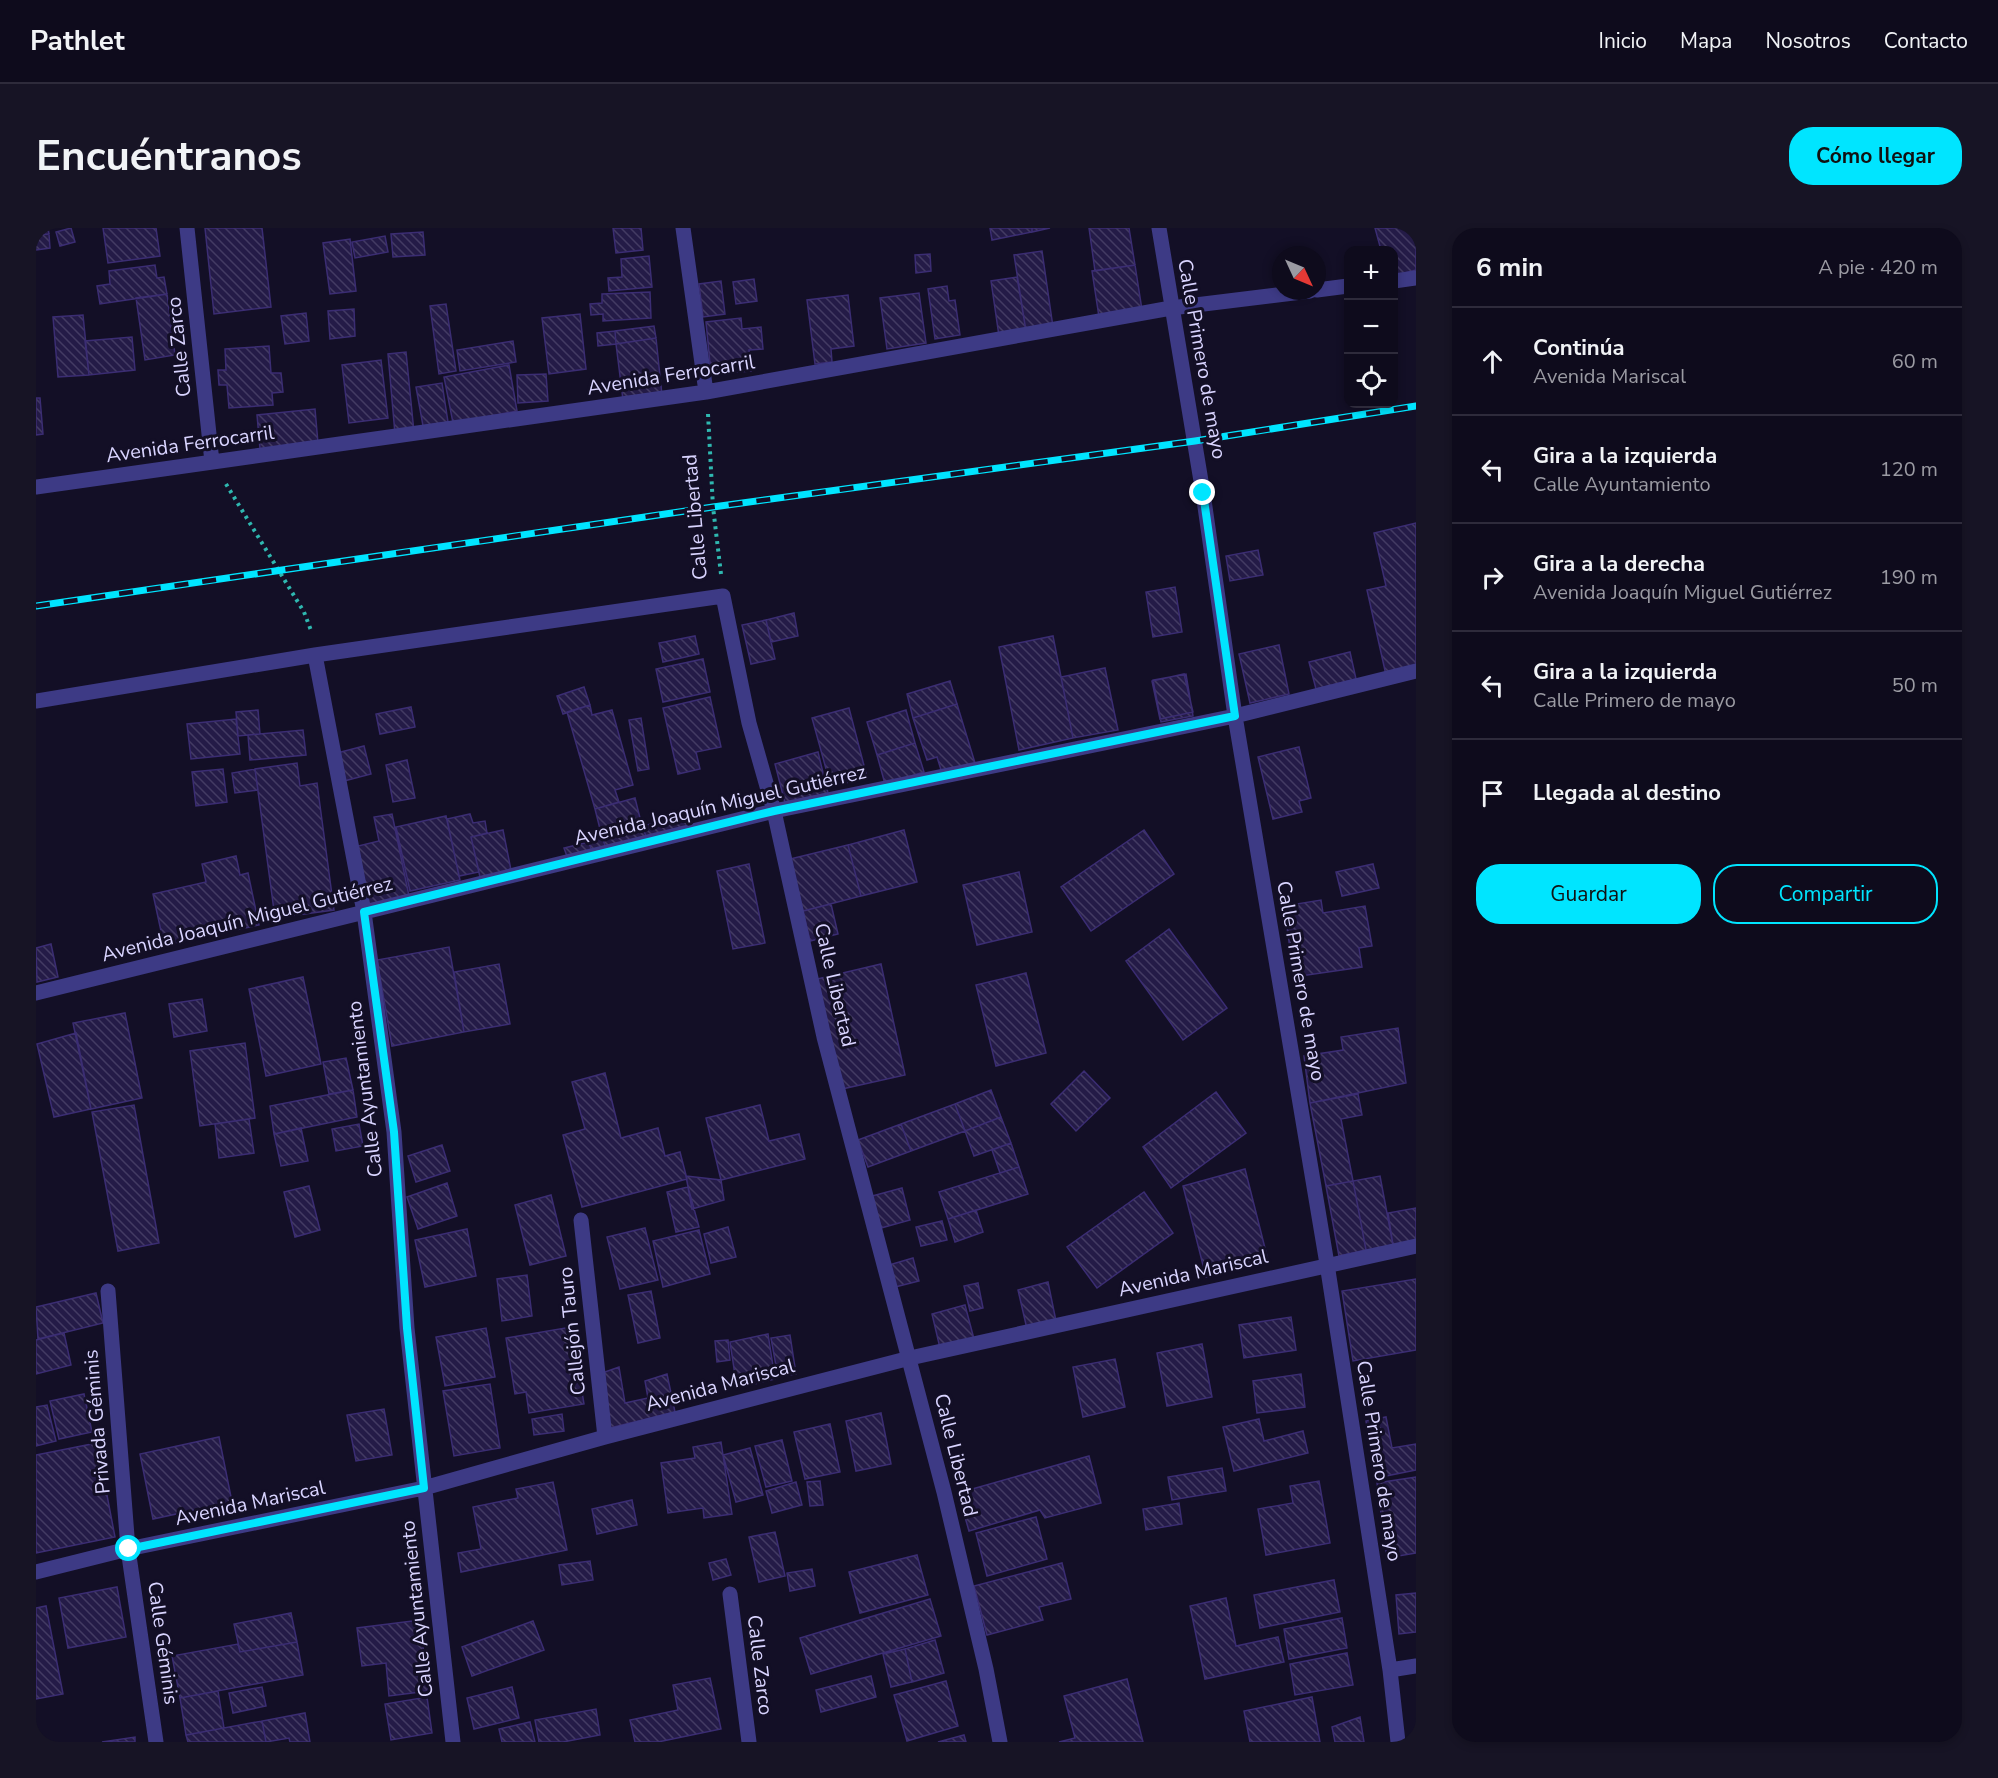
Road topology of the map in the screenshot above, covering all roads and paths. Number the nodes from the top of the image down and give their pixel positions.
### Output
1 (187, 228) edge
2 (683, 228) edge
3 (1159, 228) edge
4 (1416, 278) edge
5 (1398, 280) edge
6 (1344, 287) edge
7 (1326, 289) edge
8 (1272, 296) edge
9 (1171, 308) junction
10 (706, 392) junction
11 (212, 462) junction
12 (36, 487) edge
13 (723, 596) junction
14 (315, 655) junction
15 (1416, 671) edge
16 (36, 701) edge
17 (1235, 716) junction
18 (774, 811) junction
19 (364, 912) junction
20 (36, 993) edge
21 (582, 1220) dead end
22 (1416, 1246) edge
23 (1327, 1264) junction
24 (108, 1291) dead end
25 (910, 1358) junction
26 (605, 1437) junction
27 (424, 1488) junction
28 (129, 1549) junction
29 (36, 1572) edge
30 (730, 1594) dead end
31 (1416, 1666) edge
32 (1390, 1670) junction
33 (156, 1742) edge
34 (453, 1742) edge
35 (749, 1742) edge
36 (1000, 1742) edge
37 (1398, 1742) edge

1 - 11 street, Calle Zarco
2 - 10 street
3 - 9 street, Calle Primero de mayo
4 - 5 street
6 - 7 street
8 - 9 street, Avenida Ferrocarril
9 - 10 street, Avenida Ferrocarril
9 - 17 street, Calle Primero de mayo
10 - 11 street, Avenida Ferrocarril
10 - 13 path, Calle Libertad
11 - 12 street, Avenida Ferrocarril
11 - 14 path
13 - 14 street
13 - 18 street, Calle Libertad
14 - 16 street
14 - 19 street, Calle Ayuntamiento
15 - 17 street, Avenida Joaquín Miguel Gutiérrez
17 - 18 street, Avenida Joaquín Miguel Gutiérrez
17 - 23 street, Calle Primero de mayo
18 - 19 street, Avenida Joaquín Miguel Gutiérrez
18 - 25 street, Calle Libertad
19 - 20 street, Avenida Joaquín Miguel Gutiérrez
19 - 27 street, Calle Ayuntamiento
21 - 26 street, Callejón Tauro
22 - 23 street, Avenida Mariscal
23 - 25 street, Avenida Mariscal
23 - 32 street, Calle Primero de mayo
24 - 28 street, Privada Géminis
25 - 26 street, Avenida Mariscal
25 - 36 street, Calle Libertad
26 - 27 street, Avenida Mariscal
27 - 28 street, Avenida Mariscal
27 - 34 street, Calle Ayuntamiento
28 - 29 street, Avenida Mariscal
28 - 33 street, Calle Géminis
30 - 35 street, Calle Zarco
31 - 32 street
32 - 37 street, Calle Primero de mayo

